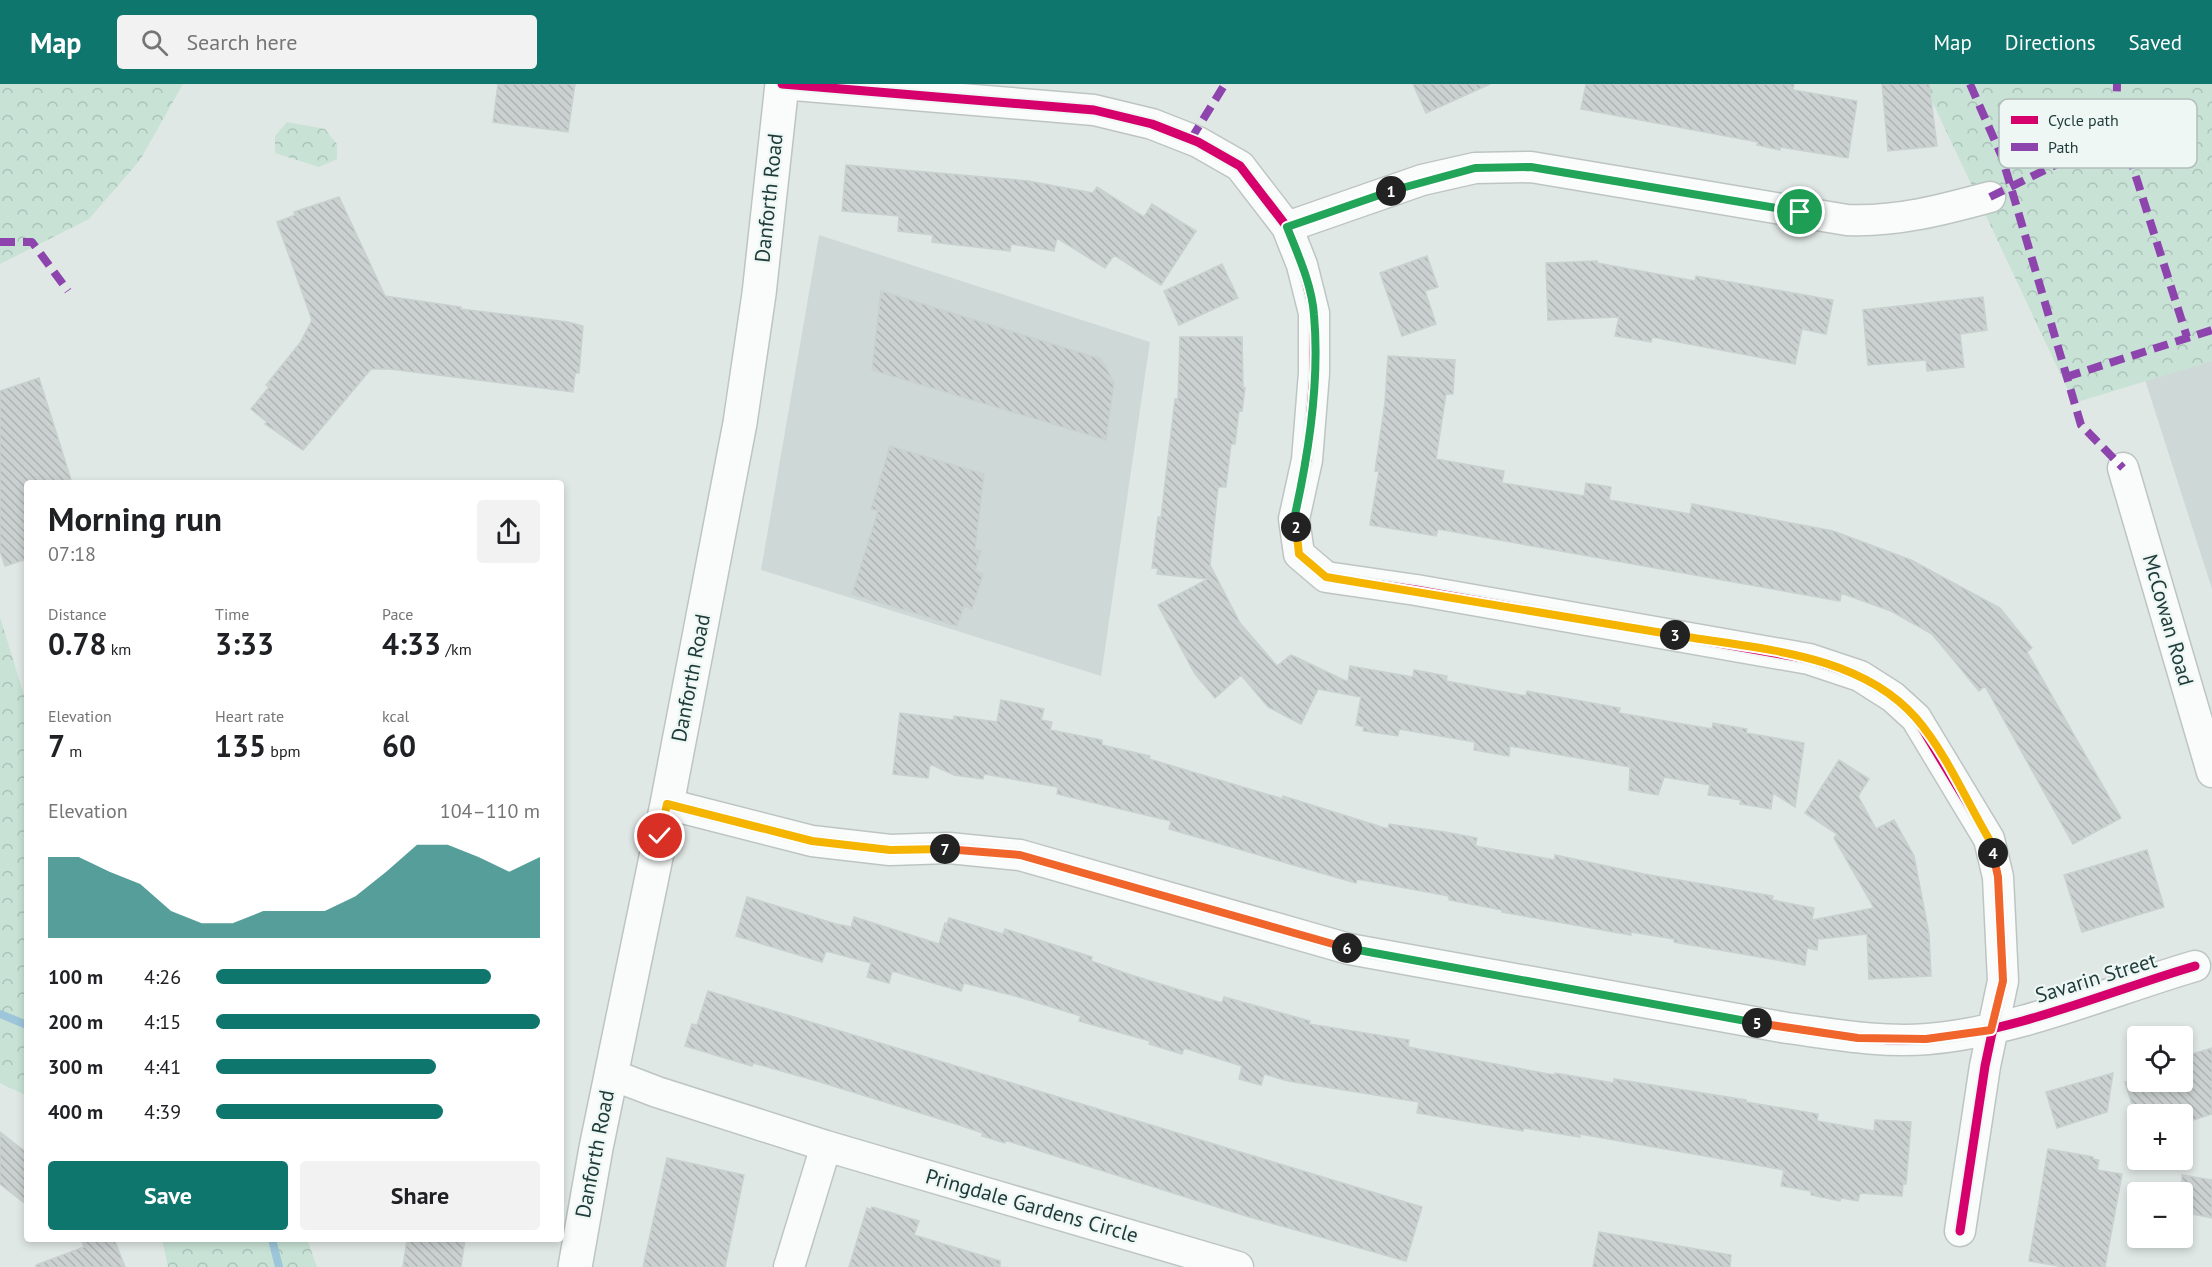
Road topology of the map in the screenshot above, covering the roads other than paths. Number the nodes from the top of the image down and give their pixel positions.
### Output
1 (782, 84) edge
2 (1990, 197) dead end
3 (1287, 227) junction
4 (2123, 468) dead end
5 (2212, 772) edge
6 (667, 804) junction
7 (2195, 966) dead end
8 (1991, 1030) junction
9 (610, 1074) junction
10 (826, 1146) junction
11 (1960, 1231) dead end
12 (575, 1267) edge
13 (789, 1267) edge
14 (1238, 1267) edge

1 - 3 street
1 - 6 main road, Danforth Road
2 - 3 street
3 - 8 street
4 - 5 street, McCowan Road
6 - 8 street, Savarin Street
6 - 9 main road, Danforth Road
7 - 8 street, Savarin Street
8 - 11 street
9 - 10 street, Pringdale Gardens Circle
9 - 12 main road, Danforth Road
10 - 13 street
10 - 14 street, Pringdale Gardens Circle

